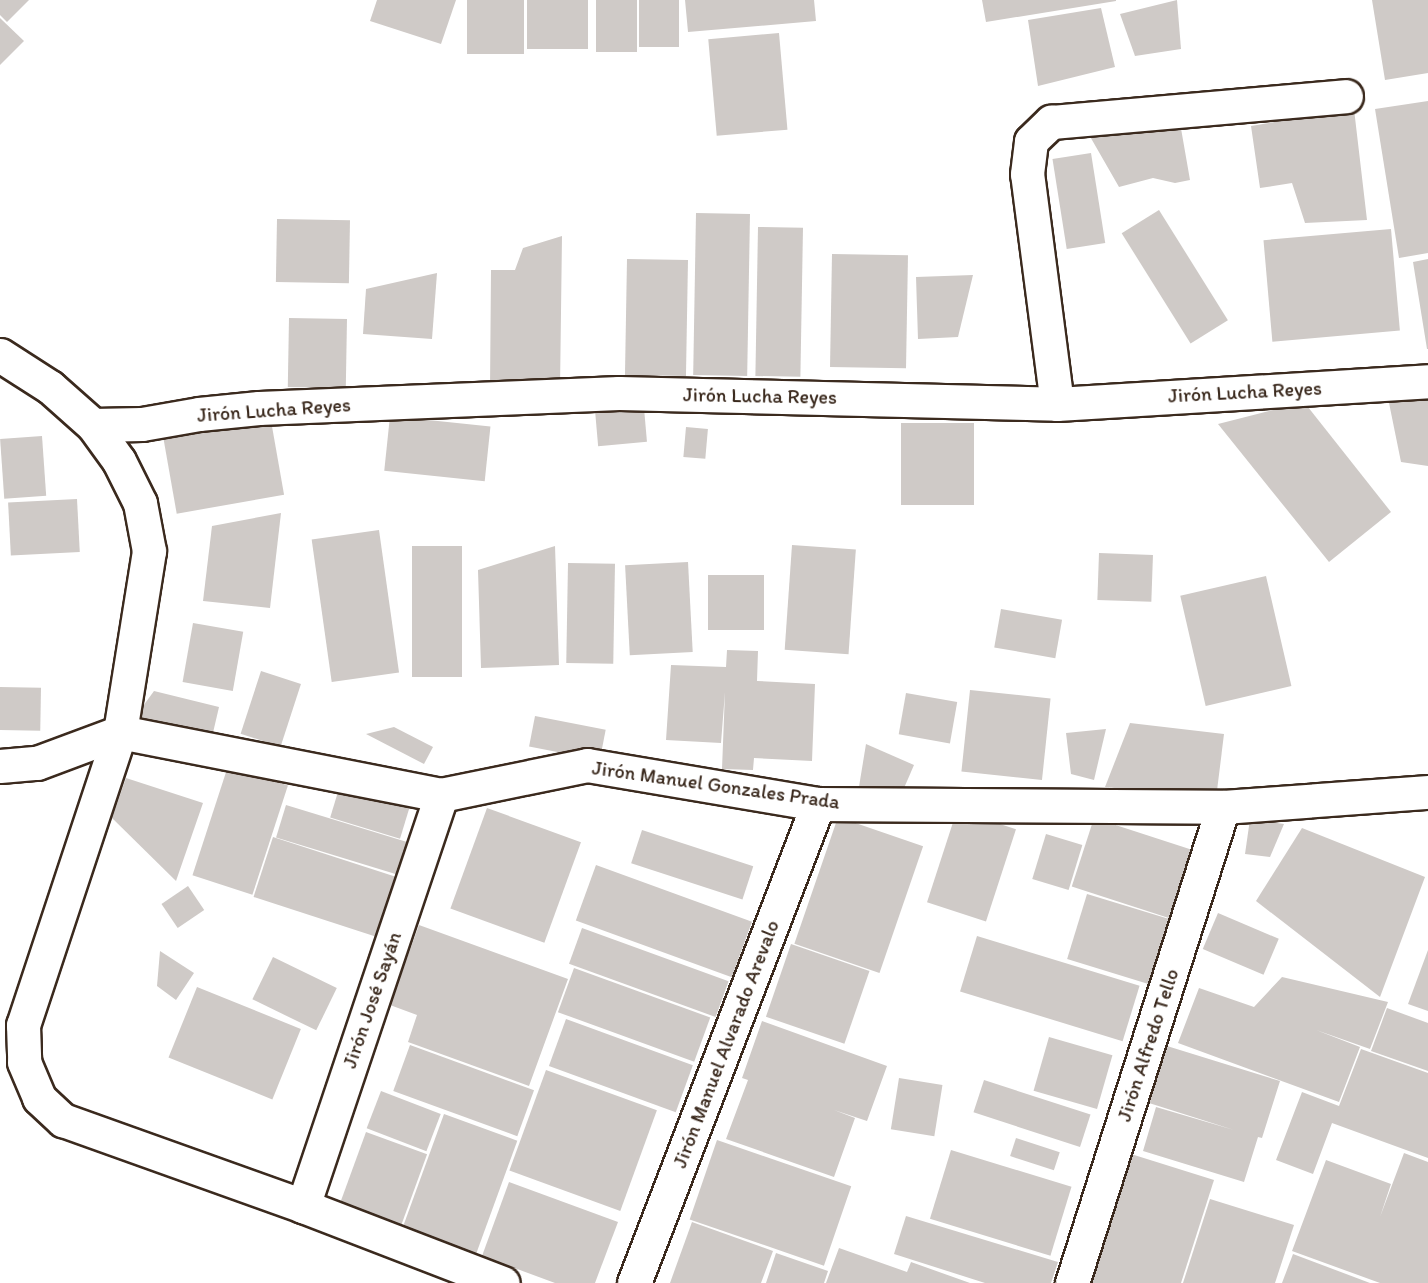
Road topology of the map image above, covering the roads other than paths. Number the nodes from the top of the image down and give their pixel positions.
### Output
1 (1346, 96) dead end
2 (0, 355) edge
3 (1428, 381) edge
4 (1057, 404) junction
5 (93, 425) junction
6 (120, 732) junction
7 (0, 766) edge
8 (1428, 792) edge
9 (441, 795) junction
10 (818, 804) junction
11 (1223, 807) junction
12 (303, 1206) junction
13 (503, 1283) edge
14 (634, 1283) edge
15 (1072, 1283) edge

1 - 4 street
2 - 5 street
3 - 4 street, Jirón Lucha Reyes
4 - 5 street, Jirón Lucha Reyes
5 - 6 street
6 - 7 street
6 - 9 street, Jirón Manuel Gonzales Prada
6 - 12 street
8 - 11 street, Jirón Manuel Gonzales Prada
9 - 10 street, Jirón Manuel Gonzales Prada
9 - 12 street, Jirón José Sayán
10 - 11 street, Jirón Manuel Gonzales Prada
10 - 14 street, Jirón Manuel Alvarado Arevalo
11 - 15 street, Jirón Alfredo Tello
12 - 13 street

